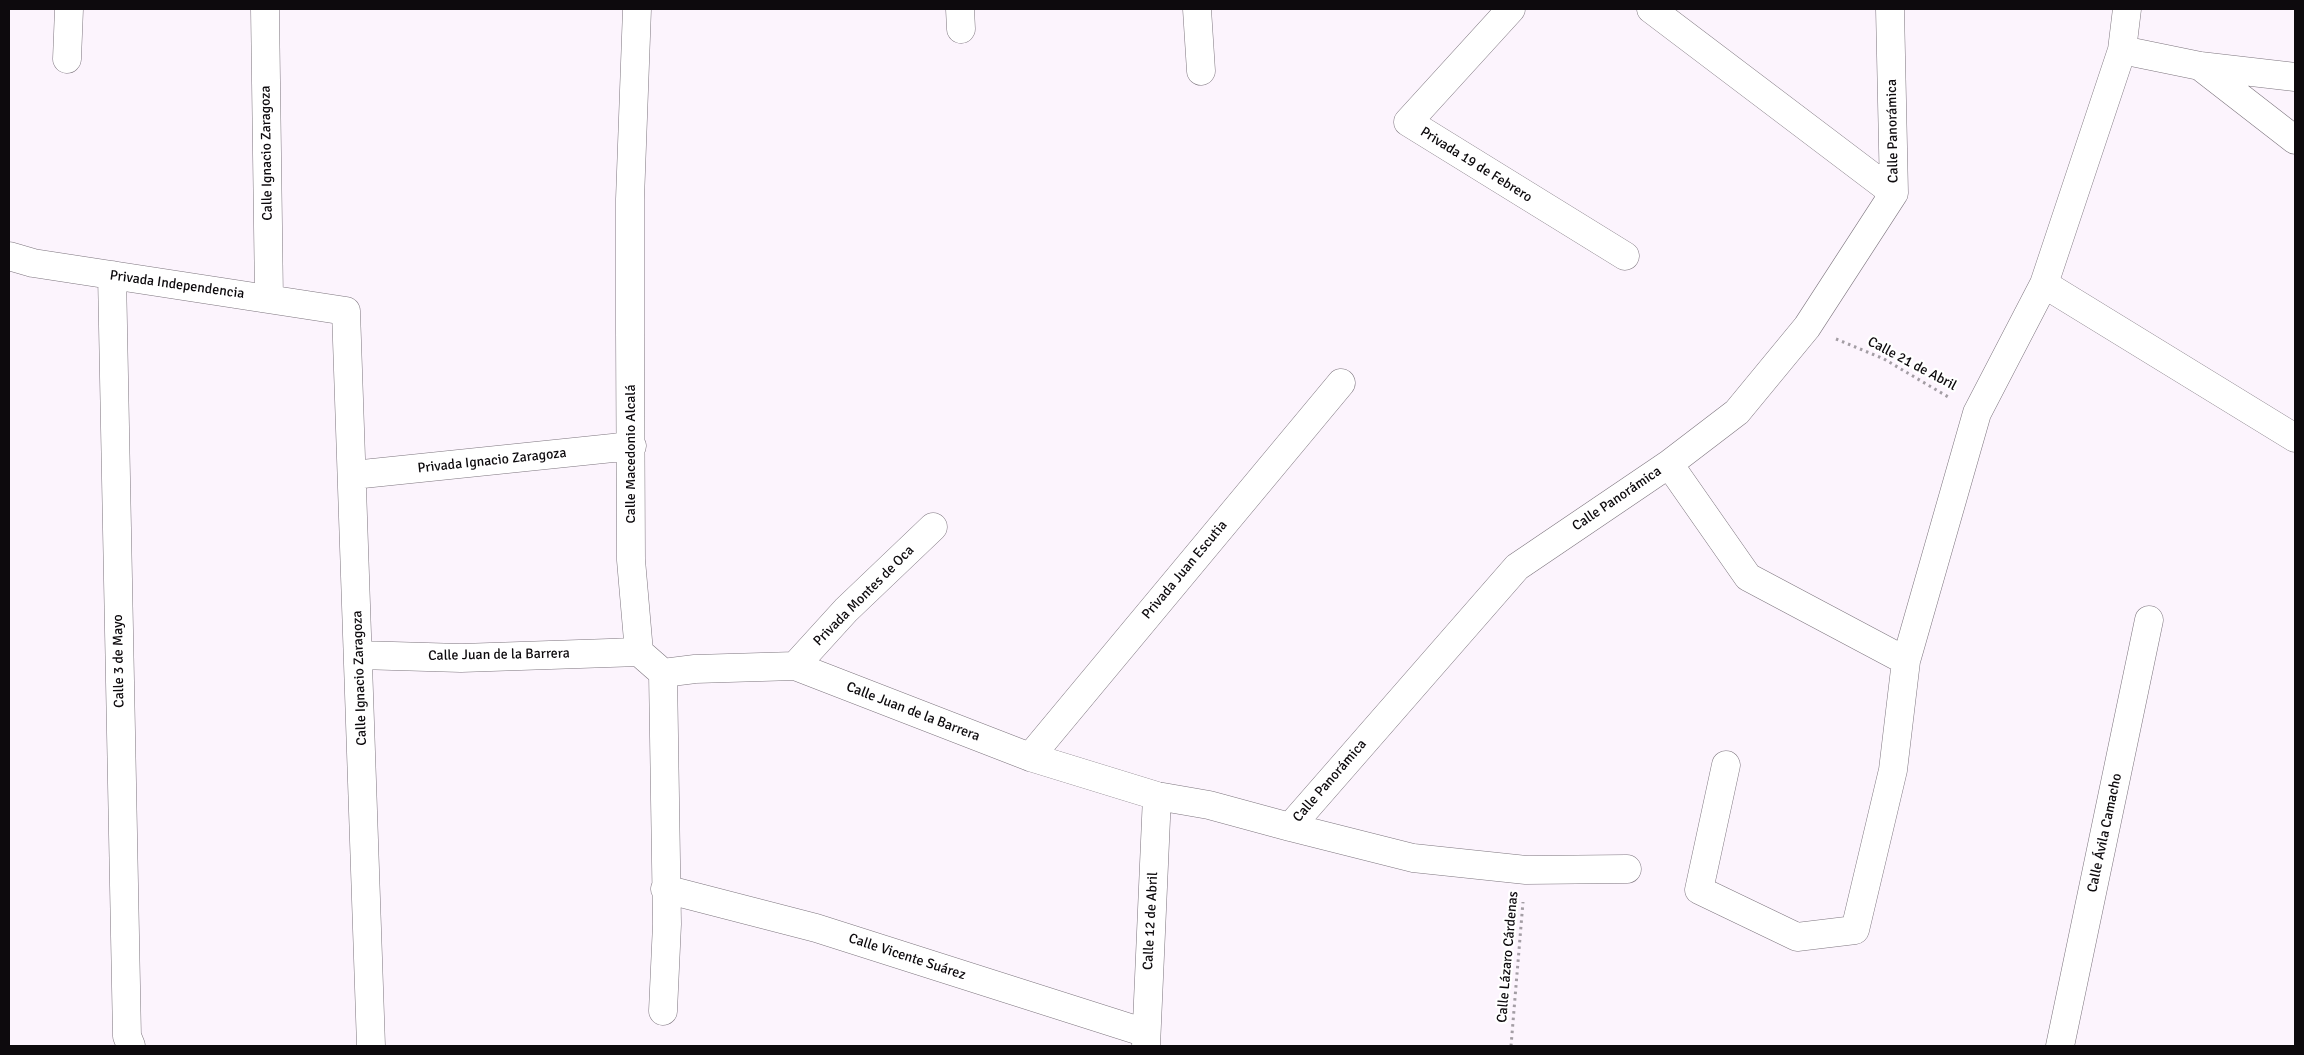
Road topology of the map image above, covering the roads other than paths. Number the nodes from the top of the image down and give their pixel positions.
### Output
1 (69, 9) edge
2 (265, 9) edge
3 (637, 9) edge
4 (1197, 9) edge
5 (1511, 9) edge
6 (1651, 9) edge
7 (1890, 9) edge
8 (2127, 9) edge
9 (2122, 50) junction
10 (67, 59) dead end
11 (2200, 66) junction
12 (1201, 72) dead end
13 (2295, 78) edge
14 (2295, 140) edge
15 (1894, 193) junction
16 (9, 256) edge
17 (1625, 256) dead end
18 (112, 275) junction
19 (2044, 284) junction
20 (269, 298) junction
21 (346, 311) joint
22 (1341, 383) dead end
23 (2295, 438) edge
24 (632, 446) junction
25 (1669, 464) junction
26 (353, 475) junction
27 (933, 527) dead end
28 (2149, 620) dead end
29 (639, 652) junction
30 (359, 655) junction
31 (1906, 661) junction
32 (795, 666) junction
33 (663, 673) junction
34 (1030, 757) junction
35 (1726, 765) dead end
36 (1158, 796) junction
37 (1290, 827) junction
38 (1627, 869) dead end
39 (666, 889) junction
40 (664, 1011) dead end
41 (1146, 1040) edge
42 (131, 1046) edge
43 (371, 1046) edge
44 (2060, 1046) edge

1 - 10 street
2 - 20 street, Calle Ignacio Zaragoza
3 - 24 street, Calle Macedonio Alcalá
4 - 12 street
5 - 17 street, Privada 19 de Febrero
6 - 15 street
7 - 15 street, Calle Panorámica
8 - 9 street
9 - 11 street
9 - 19 street
11 - 13 street
11 - 14 street
15 - 25 street, Calle Panorámica
16 - 18 street, Privada Independencia
18 - 20 street, Privada Independencia
18 - 42 street, Calle 3 de Mayo
19 - 23 street
19 - 31 street
20 - 21 street, Privada Independencia
21 - 26 street, Calle Ignacio Zaragoza
22 - 34 street, Privada Juan Escutia
24 - 26 street, Privada Ignacio Zaragoza
24 - 29 street, Calle Macedonio Alcalá
25 - 31 street
25 - 37 street, Calle Panorámica
26 - 30 street, Calle Ignacio Zaragoza
27 - 32 street, Privada Montes de Oca
28 - 44 street, Calle Ávila Camacho
29 - 30 street, Calle Juan de la Barrera
29 - 33 street
30 - 43 street, Calle Ignacio Zaragoza
31 - 35 street
32 - 33 street, Calle Juan de la Barrera
32 - 34 street, Calle Juan de la Barrera
33 - 39 street
34 - 36 street, Calle Juan de la Barrera
36 - 37 street, Calle Panorámica
36 - 41 street, Calle 12 de Abril
37 - 38 street
39 - 40 street
39 - 41 street, Calle Vicente Suárez

